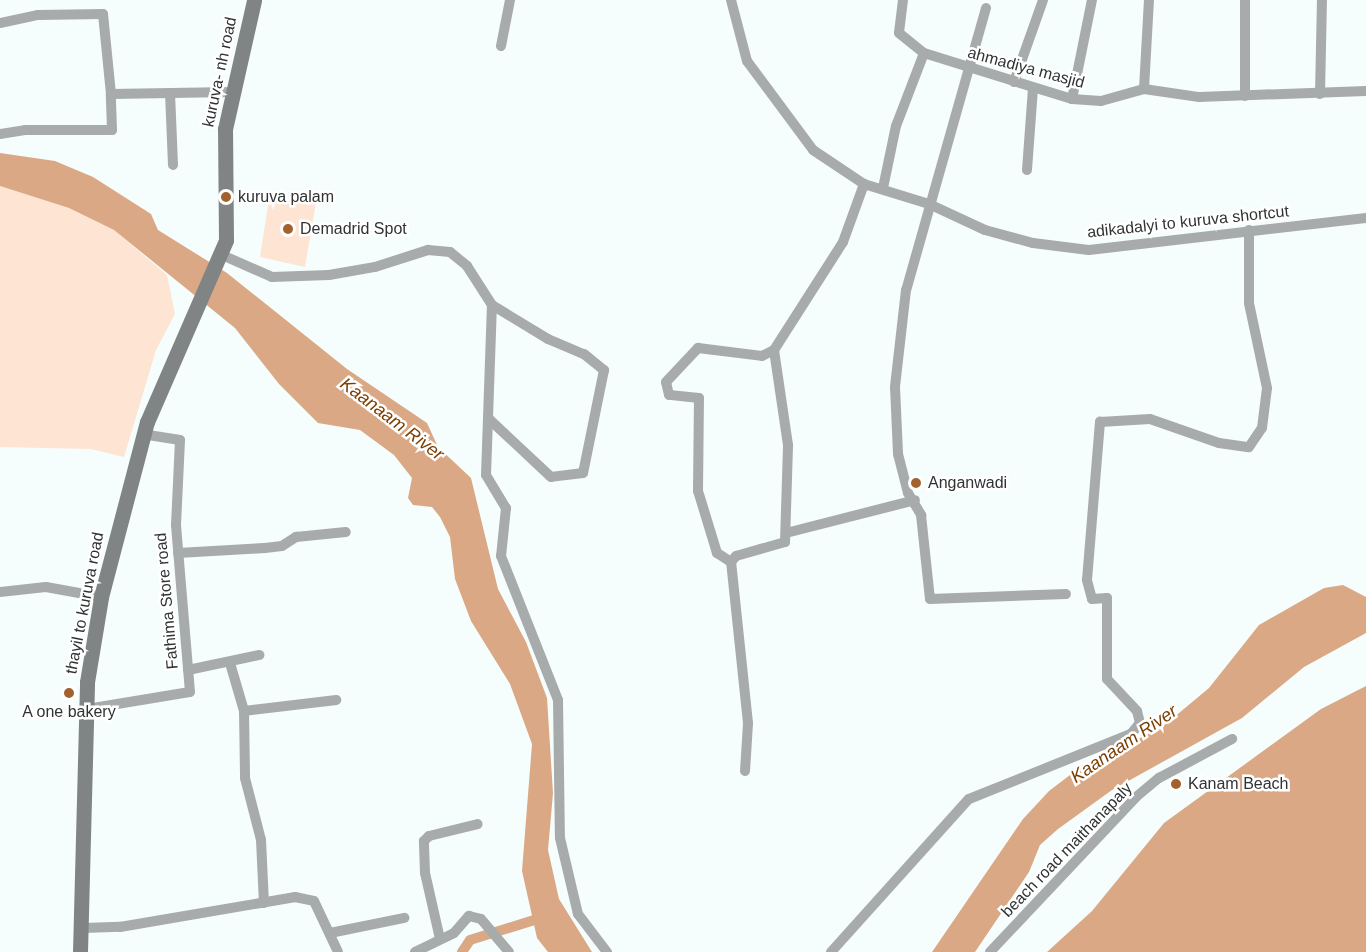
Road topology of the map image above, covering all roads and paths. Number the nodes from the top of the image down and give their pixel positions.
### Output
1 (254, 0) edge
2 (510, 0) edge
3 (731, 0) edge
4 (903, 0) edge
5 (1043, 0) edge
6 (1092, 0) edge
7 (1149, 0) edge
8 (1245, 0) edge
9 (1322, 0) edge
10 (986, 8) dead end
11 (0, 23) edge
12 (501, 46) dead end
13 (924, 53) junction
14 (966, 68) junction
15 (1014, 82) junction
16 (1033, 88) junction
17 (1144, 88) junction
18 (1366, 91) edge
19 (231, 92) junction
20 (170, 93) junction
21 (111, 94) junction
22 (1320, 94) junction
23 (1245, 96) junction
24 (1072, 99) junction
25 (0, 134) edge
26 (173, 165) dead end
27 (1027, 170) dead end
28 (864, 184) junction
29 (883, 188) junction
30 (929, 204) junction
31 (1366, 218) edge
32 (1249, 230) junction
33 (221, 257) junction
34 (492, 305) junction
35 (196, 311) joint
36 (774, 350) junction
37 (488, 418) junction
38 (143, 434) junction
39 (915, 500) junction
40 (346, 532) dead end
41 (786, 533) junction
42 (178, 553) junction
43 (731, 562) junction
44 (0, 592) edge
45 (1066, 594) dead end
46 (101, 597) junction
47 (259, 655) dead end
48 (230, 663) junction
49 (188, 670) junction
50 (336, 700) dead end
51 (87, 709) junction
52 (244, 711) junction
53 (1232, 739) dead end
54 (745, 771) dead end
55 (478, 824) dead end
56 (264, 903) junction
57 (404, 918) dead end
58 (83, 928) junction
59 (330, 933) junction
60 (440, 939) junction
61 (80, 952) edge
62 (338, 952) edge
63 (415, 952) edge
64 (508, 952) edge
65 (607, 952) edge
66 (831, 952) edge
67 (990, 952) edge

1 - 19 main road, kuruva- nh road
2 - 12 street
3 - 28 street, adikadalyi to kuruva shortcut
4 - 13 street, ahmadiya masjid
5 - 15 street
6 - 24 street
7 - 17 street
8 - 23 street
9 - 22 street
10 - 14 street
11 - 21 street
13 - 14 street, ahmadiya masjid
13 - 29 street
14 - 15 street, ahmadiya masjid
14 - 30 street
15 - 16 street, ahmadiya masjid
16 - 24 street, ahmadiya masjid
16 - 27 street
17 - 23 street, ahmadiya masjid
17 - 24 street, ahmadiya masjid
18 - 22 street, ahmadiya masjid
19 - 20 street
19 - 33 main road, kuruva- nh road
20 - 21 street
20 - 26 street
21 - 25 street
22 - 23 street, ahmadiya masjid
28 - 29 street, adikadalyi to kuruva shortcut
28 - 36 street
29 - 30 street, adikadalyi to kuruva shortcut
30 - 32 street, adikadalyi to kuruva shortcut
30 - 39 street
31 - 32 street, adikadalyi to kuruva shortcut
32 - 66 street
33 - 34 street
33 - 35 main road, kuruva- nh road
34 - 37 street
34 - 37 street
35 - 38 main road, thayil to kuruva road
36 - 41 street
36 - 43 street
37 - 65 street
38 - 42 street, Fathima Store road
38 - 46 main road, thayil to kuruva road
39 - 41 street
39 - 45 street
40 - 42 street
41 - 43 street
42 - 49 street, Fathima Store road
43 - 54 street
44 - 46 street
46 - 51 main road, thayil to kuruva road
47 - 48 street
48 - 49 street
48 - 52 street
49 - 51 street, Fathima Store road
50 - 52 street
51 - 58 main road, thayil to kuruva road
52 - 56 street
53 - 67 street, beach road maithanapaly
55 - 60 street
56 - 58 street
56 - 59 street
57 - 59 street
58 - 61 main road, thayil to kuruva road
59 - 62 street
60 - 63 street
60 - 64 street

